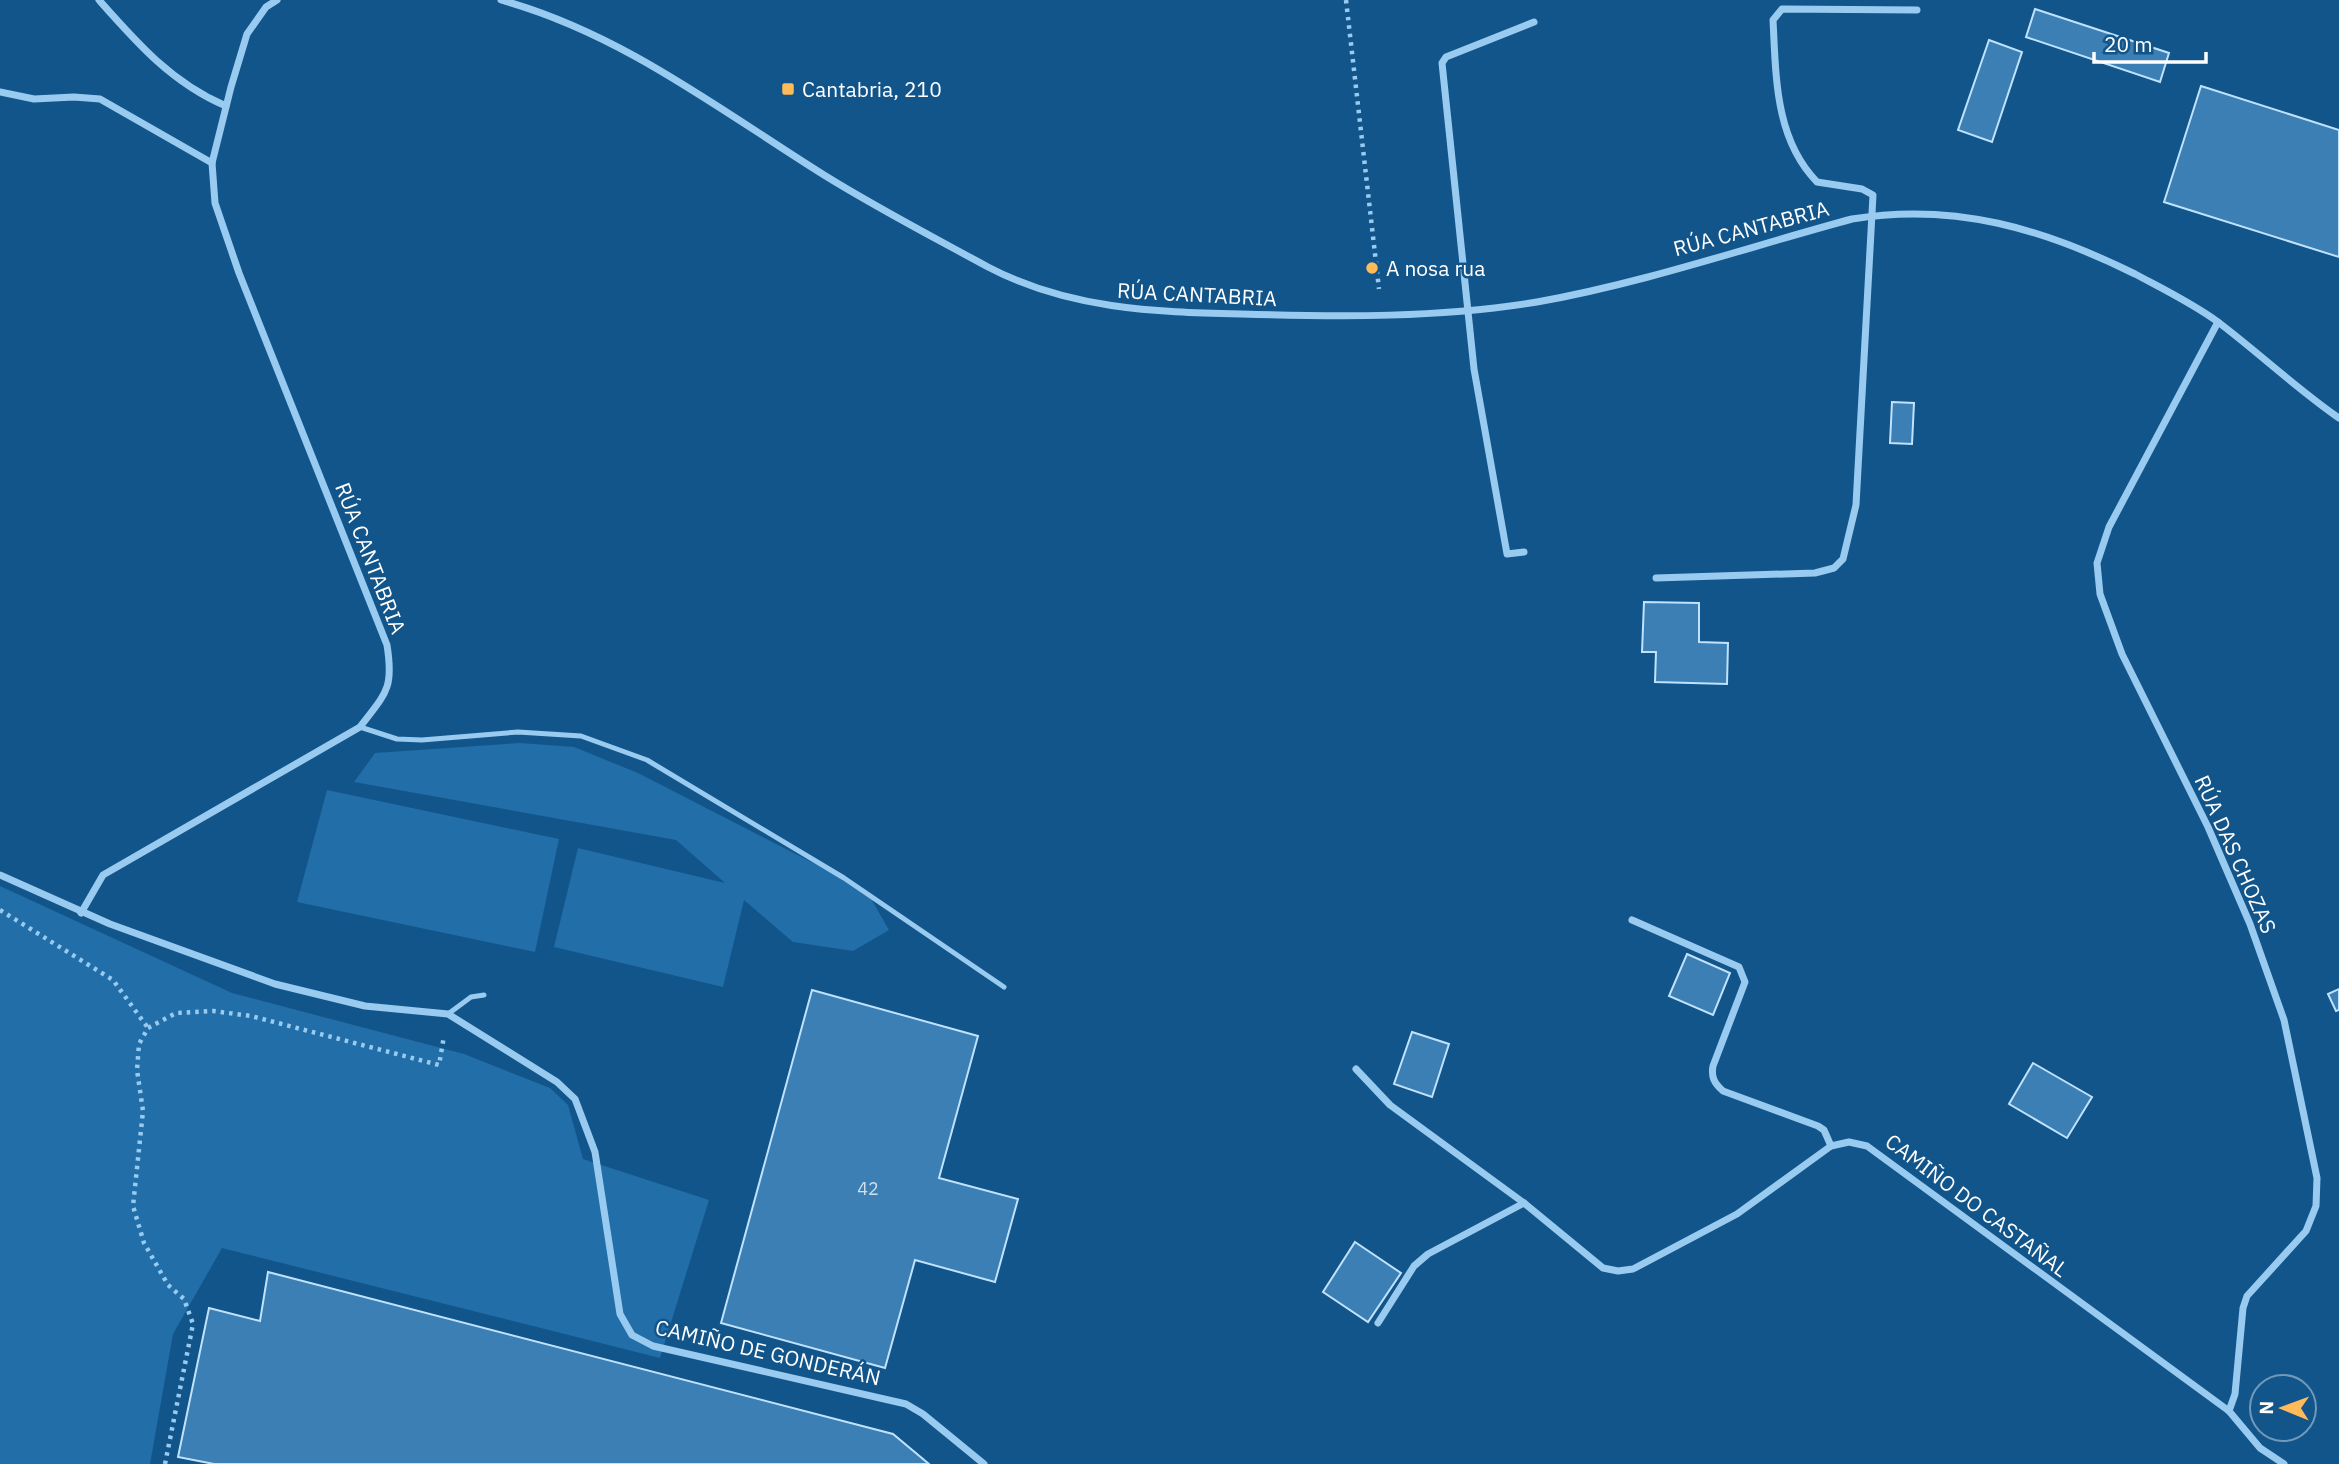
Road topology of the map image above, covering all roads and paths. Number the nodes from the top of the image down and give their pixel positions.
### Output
1 (99, 0) edge
2 (277, 0) edge
3 (501, 0) edge
4 (1346, 0) edge
5 (1917, 10) dead end
6 (1534, 22) dead end
7 (0, 92) edge
8 (226, 106) junction
9 (212, 163) junction
10 (1873, 216) junction
11 (1379, 289) dead end
12 (1466, 310) junction
13 (2218, 322) junction
14 (2339, 418) edge
15 (1524, 552) dead end
16 (1656, 578) dead end
17 (360, 726) junction
18 (0, 874) edge
19 (0, 910) edge
20 (81, 913) junction
21 (1632, 920) dead end
22 (1004, 987) dead end
23 (484, 995) dead end
24 (448, 1014) junction
25 (148, 1028) junction
26 (1356, 1069) dead end
27 (1831, 1146) junction
28 (1524, 1203) junction
29 (1378, 1323) dead end
30 (2229, 1411) junction
31 (165, 1464) edge
32 (984, 1464) edge
33 (2284, 1464) edge

1 - 8 street
2 - 8 street, RÚA CANTABRIA
3 - 12 street, RÚA CANTABRIA
4 - 11 path
5 - 10 street, RÚA CANTABRIA
6 - 12 street
7 - 9 street
8 - 9 street, RÚA CANTABRIA
9 - 17 street, RÚA CANTABRIA
10 - 12 street, RÚA CANTABRIA
10 - 13 street, RÚA CANTABRIA
10 - 16 street
12 - 15 street
13 - 14 street, RÚA CANTABRIA
13 - 30 street, RÚA DAS CHOZAS
17 - 20 street, RÚA CANTABRIA
17 - 22 lane
18 - 20 street
19 - 25 path
20 - 24 street, CAMIÑO DE GONDERÁN
21 - 27 street
23 - 24 lane
24 - 25 path
24 - 32 street, CAMIÑO DE GONDERÁN
25 - 31 path
26 - 28 street
27 - 28 street
27 - 30 street, CAMIÑO DO CASTAÑAL
28 - 29 street
30 - 33 street, CAMIÑO DO CASTAÑAL

